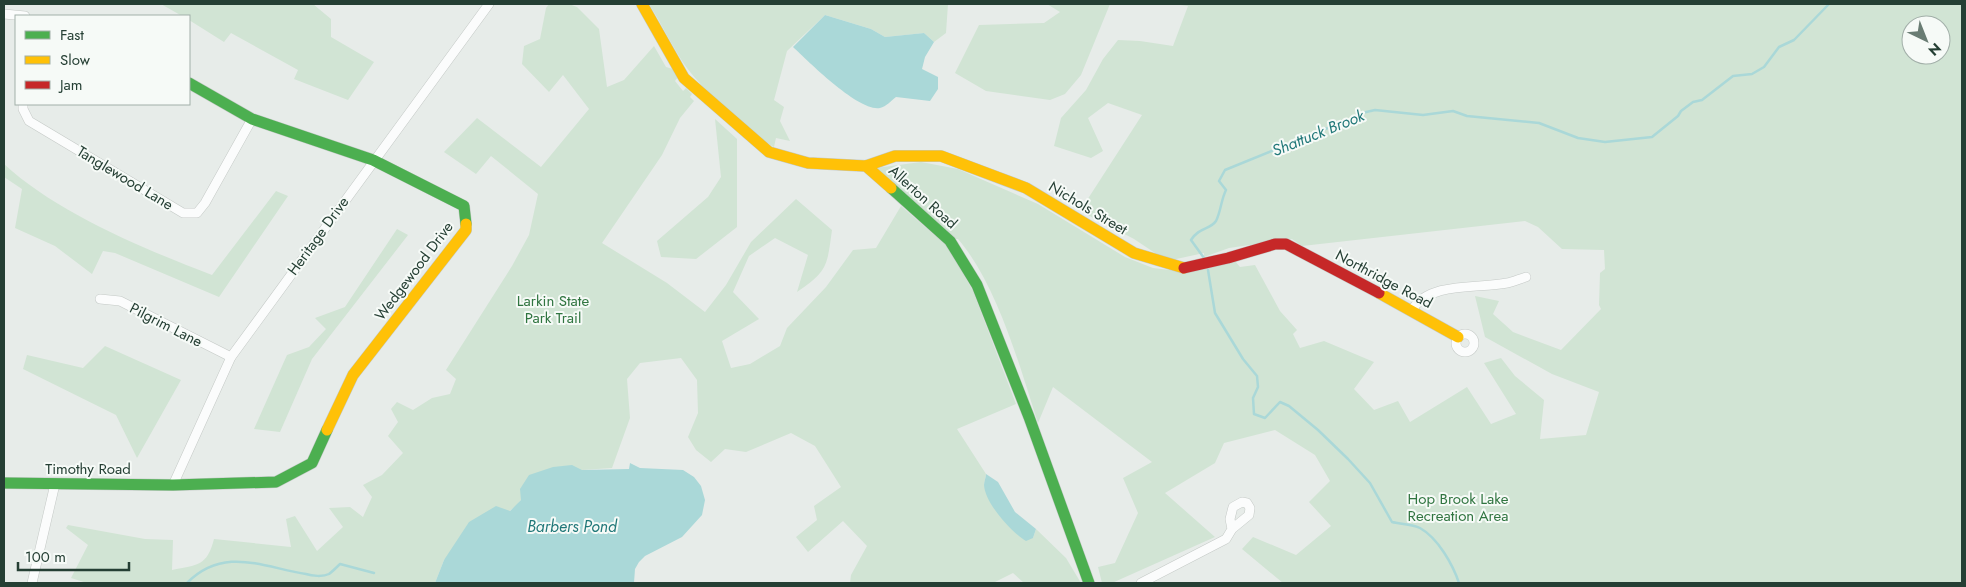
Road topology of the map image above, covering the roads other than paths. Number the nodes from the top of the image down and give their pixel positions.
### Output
1 (490, 4) edge
2 (642, 4) edge
3 (190, 85) edge
4 (24, 105) edge
5 (252, 119) junction
6 (373, 160) junction
7 (866, 166) junction
8 (1296, 248) joint
9 (1526, 277) dead end
10 (100, 299) dead end
11 (1412, 310) junction
12 (1458, 338) dead end
13 (231, 357) junction
14 (4, 483) edge
15 (56, 484) junction
16 (173, 485) junction
17 (1232, 529) dead end
18 (32, 583) edge
19 (1089, 583) edge
20 (1141, 583) edge

1 - 6 street, Heritage Drive
2 - 7 street, Allerton Road
3 - 5 street, Wedgewood Drive
4 - 5 street, Tanglewood Lane
5 - 6 street, Wedgewood Drive
6 - 13 street, Heritage Drive
6 - 16 street, Wedgewood Drive
7 - 8 street, Nichols Street
7 - 19 street, Allerton Road
8 - 11 street, Northridge Road
9 - 11 street
10 - 13 street, Pilgrim Lane
11 - 12 street, Northridge Road
13 - 16 street, Heritage Drive
14 - 15 street, Timothy Road
15 - 16 street, Timothy Road
15 - 18 street
17 - 20 street

